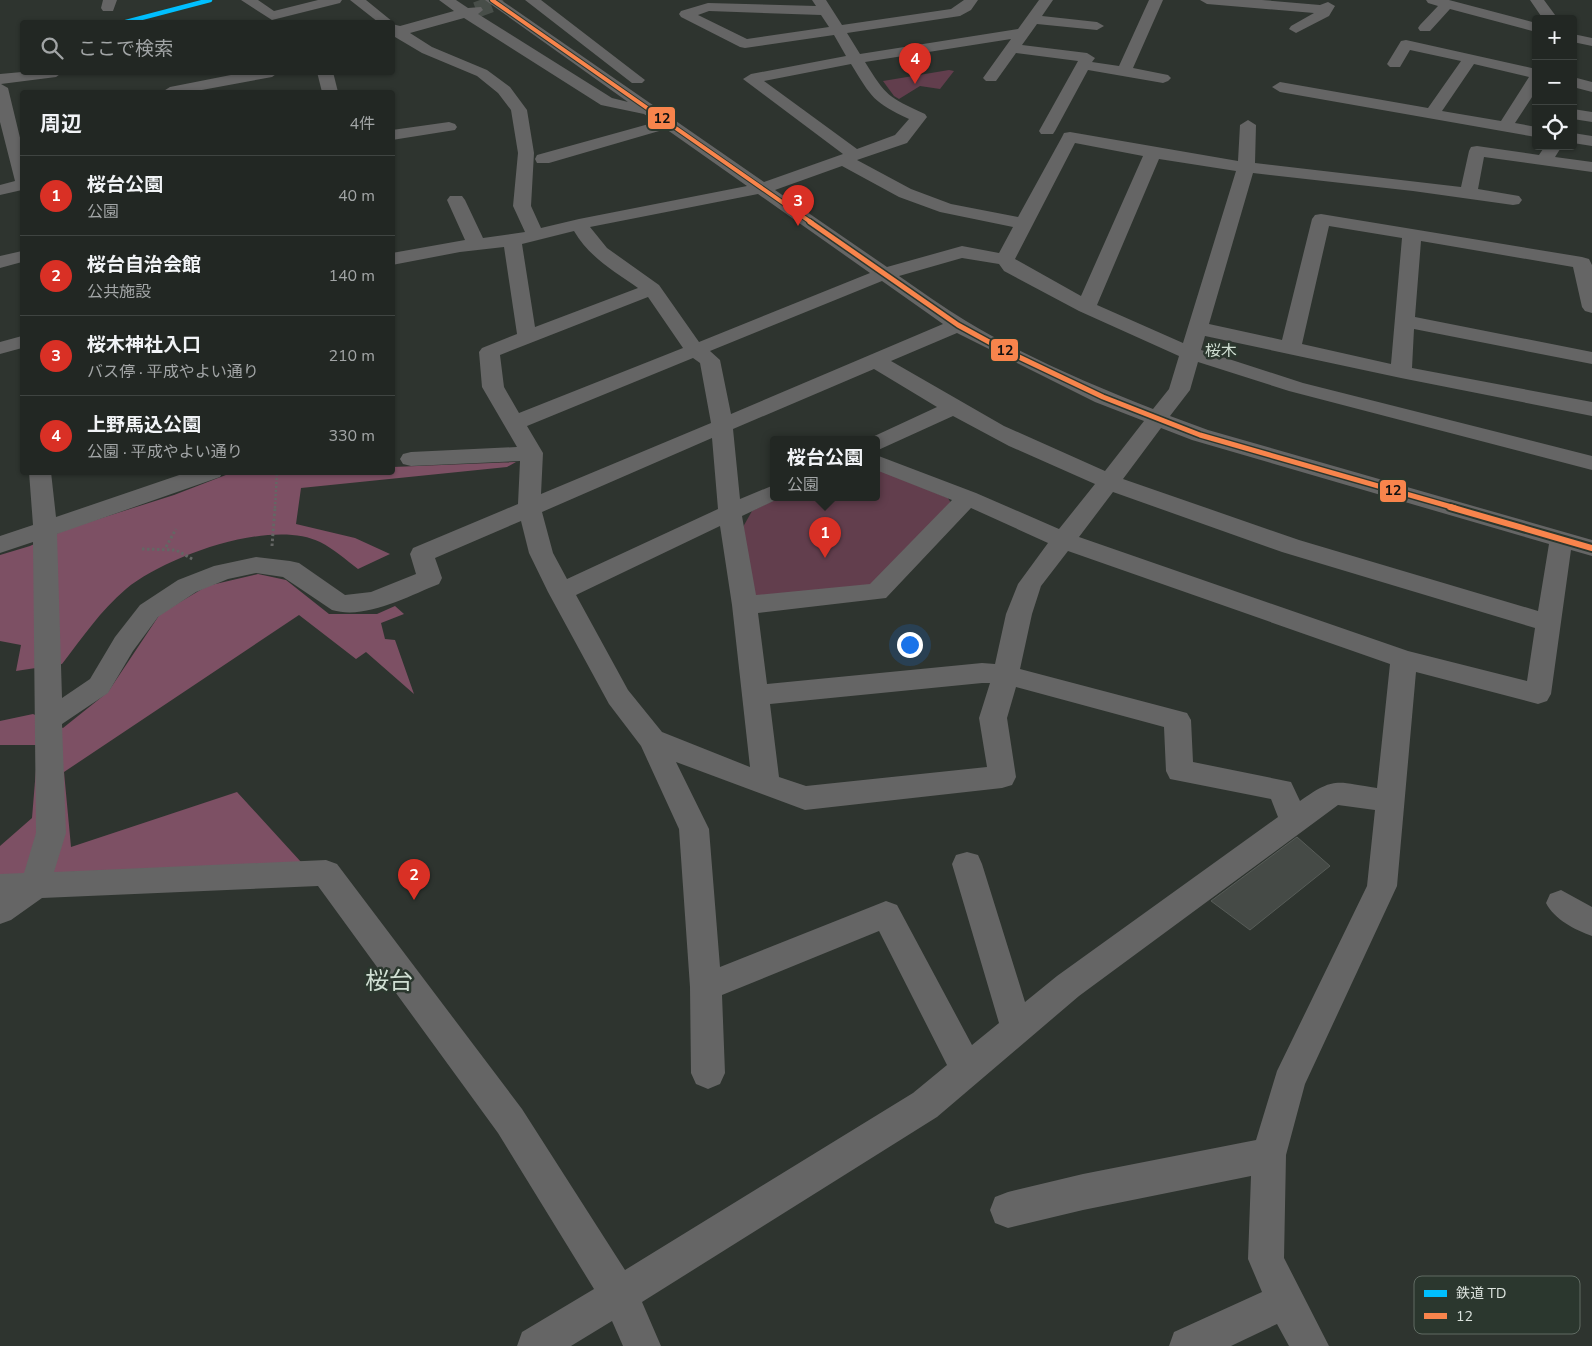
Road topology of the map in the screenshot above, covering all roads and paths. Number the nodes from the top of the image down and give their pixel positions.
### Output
1 (248, 0) edge
2 (335, 0) edge
3 (357, 0) edge
4 (446, 0) edge
5 (492, 0) edge
6 (532, 0) edge
7 (971, 0) edge
8 (1046, 0) edge
9 (1156, 0) edge
10 (1207, 0) edge
11 (1337, 0) edge
12 (1537, 0) edge
13 (1244, 1) edge
14 (1440, 2) edge
15 (1467, 5) edge
16 (822, 6) edge
17 (1323, 9) junction
18 (471, 11) junction
19 (1548, 15) edge
20 (1032, 19) junction
21 (381, 20) edge
22 (1097, 26) dead end
23 (1532, 27) edge
24 (395, 28) edge
25 (1425, 28) dead end
26 (1296, 29) dead end
27 (395, 31) edge
28 (839, 32) junction
29 (1022, 33) junction
30 (1577, 39) edge
31 (1592, 42) edge
32 (1012, 48) junction
33 (856, 59) junction
34 (1470, 59) junction
35 (1395, 64) dead end
36 (1083, 65) junction
37 (1124, 71) junction
38 (1532, 73) edge
39 (32, 75) edge
40 (257, 75) edge
41 (326, 75) edge
42 (991, 78) dead end
43 (1163, 78) dead end
44 (0, 79) edge
45 (1577, 83) edge
46 (1280, 87) dead end
47 (1592, 87) edge
48 (0, 88) edge
49 (180, 90) edge
50 (330, 90) edge
51 (1532, 92) edge
52 (1528, 105) edge
53 (1432, 114) junction
54 (1577, 115) edge
55 (1592, 117) edge
56 (663, 118) junction
57 (11, 124) edge
58 (1248, 125) dead end
59 (449, 127) dead end
60 (1505, 127) junction
61 (1047, 131) dead end
62 (1532, 131) edge
63 (395, 135) edge
64 (1577, 139) edge
65 (1592, 141) edge
66 (1551, 150) edge
67 (1153, 153) junction
68 (848, 157) junction
69 (543, 160) dead end
70 (1544, 161) junction
71 (1246, 167) junction
72 (1592, 167) edge
73 (20, 169) edge
74 (20, 185) edge
75 (763, 188) junction
76 (0, 190) edge
77 (1468, 193) junction
78 (456, 200) dead end
79 (1513, 200) dead end
80 (579, 224) junction
81 (1024, 224) junction
82 (1412, 234) junction
83 (534, 235) junction
84 (512, 241) junction
85 (476, 244) junction
86 (20, 257) edge
87 (395, 258) edge
88 (1005, 260) junction
89 (0, 262) edge
90 (884, 274) junction
91 (652, 290) junction
92 (1086, 307) junction
93 (1592, 307) edge
94 (1405, 321) junction
95 (958, 325) junction
96 (1197, 328) junction
97 (526, 337) junction
98 (20, 343) edge
99 (1291, 347) junction
100 (0, 348) edge
101 (695, 351) junction
102 (1189, 353) junction
103 (1592, 358) edge
104 (876, 361) junction
105 (1402, 372) junction
106 (952, 408) junction
107 (1592, 409) edge
108 (1157, 420) junction
109 (515, 423) junction
110 (722, 426) junction
111 (880, 442) edge
112 (532, 453) junction
113 (411, 459) dead end
114 (1592, 463) edge
115 (880, 464) edge
116 (40, 475) edge
117 (204, 475) edge
118 (277, 475) edge
119 (1109, 482) junction
120 (770, 494) edge
121 (968, 498) junction
122 (529, 508) junction
123 (730, 513) junction
124 (176, 529) dead end
125 (45, 531) junction
126 (1062, 540) junction
127 (1561, 540) junction
128 (0, 545) edge
129 (272, 546) dead end
130 (166, 548) junction
131 (1592, 548) edge
132 (142, 549) dead end
133 (198, 564) dead end
134 (560, 592) junction
135 (745, 605) junction
136 (1549, 623) junction
137 (1404, 660) junction
138 (1006, 675) junction
139 (756, 695) junction
140 (50, 719) junction
141 (652, 740) junction
142 (766, 785) junction
143 (1390, 801) junction
144 (1294, 822) junction
145 (967, 864) dead end
146 (34, 886) junction
147 (0, 887) edge
148 (1562, 903) dead end
149 (0, 911) edge
150 (1592, 923) edge
151 (706, 987) junction
152 (1017, 1029) junction
153 (967, 1070) junction
154 (708, 1073) dead end
155 (1269, 1155) junction
156 (1008, 1210) dead end
157 (620, 1296) junction
158 (1285, 1301) junction
159 (536, 1346) edge
160 (642, 1346) edge
161 (1188, 1346) edge
162 (1310, 1346) edge

1 - 2 street
3 - 21 street
4 - 18 street
5 - 56 street
6 - 56 street
7 - 28 street
8 - 20 street
9 - 37 street
10 - 13 street
11 - 17 street
12 - 19 street
13 - 17 street
14 - 15 street
14 - 25 street
15 - 23 street
16 - 28 street
16 - 28 street
17 - 26 street
18 - 24 street
18 - 56 street
20 - 22 street
20 - 29 street
27 - 83 street
28 - 33 street
29 - 32 street
29 - 33 street
30 - 31 street
32 - 36 street
32 - 42 street
33 - 68 street
33 - 68 street
34 - 35 street
34 - 38 street
34 - 53 street
36 - 37 street
36 - 61 street
37 - 43 street
39 - 44 street
40 - 49 street
41 - 50 street
45 - 47 street
46 - 53 street
48 - 57 street
51 - 52 street
52 - 60 street
53 - 60 street
54 - 55 street
56 - 69 street
56 - 75 street
57 - 73 street
58 - 71 street
59 - 63 street
60 - 62 street
64 - 65 street
66 - 70 street
67 - 71 street
67 - 81 street
67 - 92 street
68 - 75 street
68 - 81 street
70 - 72 street
70 - 77 street
71 - 77 street
71 - 96 street
74 - 76 street
75 - 80 street
75 - 90 street
77 - 79 street
78 - 85 street
80 - 83 street
80 - 91 street
81 - 88 street
82 - 93 street
82 - 94 street
82 - 99 street
83 - 84 street
84 - 85 street
84 - 97 street
85 - 87 street
86 - 89 street
88 - 90 street
88 - 92 street
90 - 95 street
90 - 101 street
91 - 97 street
91 - 101 street
92 - 102 street
94 - 103 street
94 - 105 street
95 - 104 street
95 - 108 street
96 - 99 street
96 - 102 street
97 - 109 street
98 - 100 street
99 - 105 street
101 - 109 street
101 - 110 street
102 - 108 street
102 - 114 street
104 - 106 street
104 - 110 street
105 - 107 street
106 - 111 street
106 - 119 street
108 - 119 street
108 - 127 street
109 - 112 street
110 - 122 street
110 - 123 street
112 - 113 street
112 - 122 street
115 - 121 street
116 - 125 street
117 - 125 street
118 - 129 path
119 - 126 street
119 - 136 street
120 - 123 street
121 - 126 street
121 - 135 street
122 - 134 street
122 - 140 street
123 - 134 street
123 - 135 street
124 - 130 path
125 - 128 street
125 - 140 street
126 - 137 street
126 - 138 street
127 - 131 street
127 - 136 street
130 - 132 path
130 - 133 path
134 - 141 street
135 - 139 street
136 - 137 street
137 - 143 street
138 - 139 street
138 - 142 street
138 - 144 street
139 - 142 street
140 - 146 street
141 - 142 street
141 - 151 street
143 - 144 street
143 - 155 street
144 - 152 street
145 - 152 street
146 - 147 street
146 - 149 street
146 - 157 street
148 - 150 street
151 - 153 street
151 - 154 street
152 - 153 street
153 - 157 street
155 - 156 street
155 - 158 street
157 - 159 street
157 - 160 street
158 - 161 street
158 - 162 street

